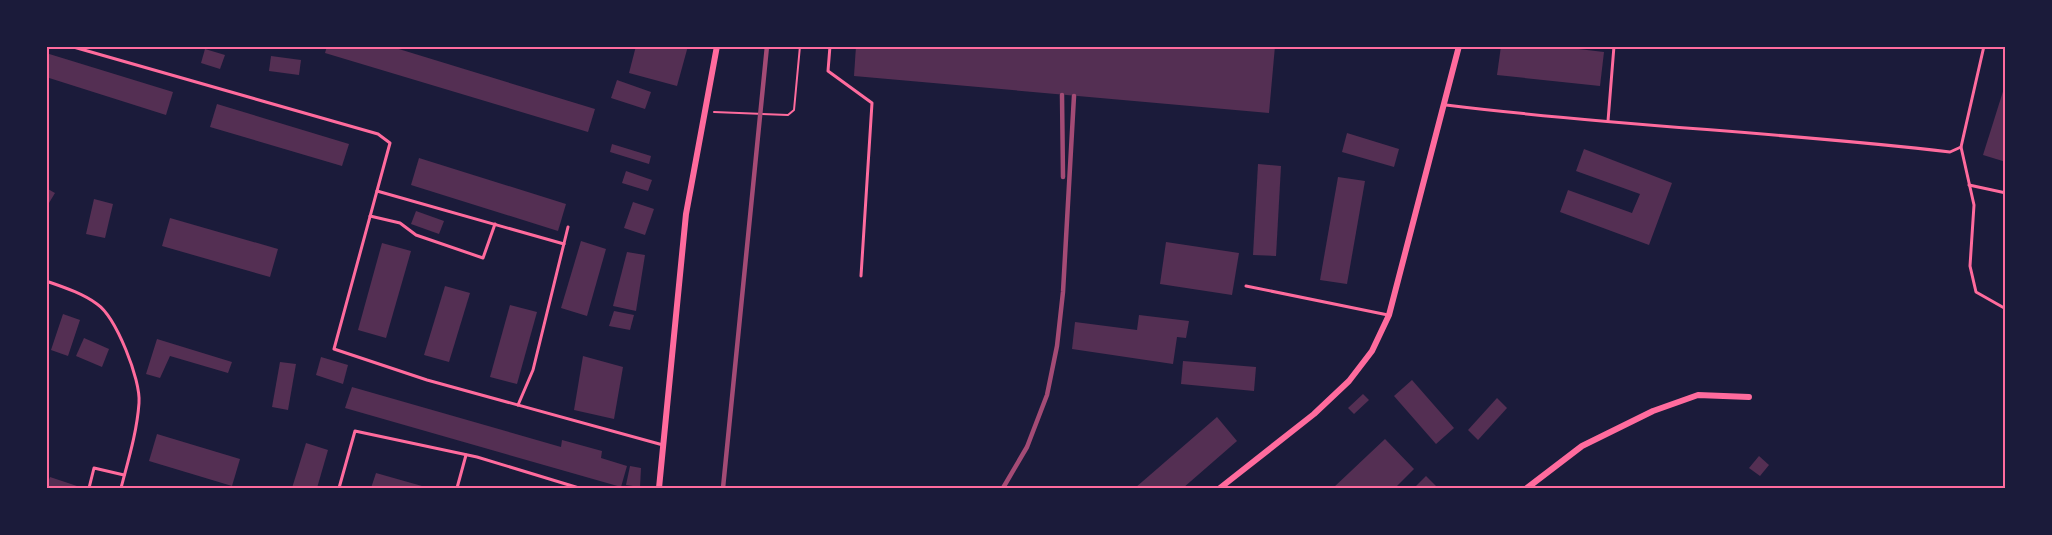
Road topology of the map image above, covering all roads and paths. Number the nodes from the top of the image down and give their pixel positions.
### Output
1 (70, 46) edge
2 (717, 46) edge
3 (800, 46) edge
4 (830, 46) edge
5 (1459, 46) edge
6 (1614, 46) edge
7 (1984, 46) edge
8 (1445, 104) junction
9 (718, 113) dead end
10 (1608, 121) junction
11 (1961, 147) junction
12 (1969, 184) junction
13 (377, 191) junction
14 (2006, 193) edge
15 (370, 216) junction
16 (495, 224) junction
17 (568, 227) dead end
18 (564, 244) junction
19 (861, 276) dead end
20 (46, 281) edge
21 (1246, 286) dead end
22 (2006, 309) edge
23 (1389, 315) junction
24 (1749, 397) dead end
25 (518, 405) junction
26 (663, 446) junction
27 (466, 455) junction
28 (124, 475) junction
29 (89, 489) edge
30 (121, 489) edge
31 (339, 489) edge
32 (457, 489) edge
33 (579, 489) edge
34 (659, 489) edge
35 (1220, 489) edge
36 (1527, 489) edge

1 - 13 lane
2 - 26 street
3 - 9 path
4 - 19 lane
5 - 8 street
6 - 10 lane
7 - 11 lane
8 - 10 lane
8 - 23 street
10 - 11 lane
11 - 12 lane
12 - 14 lane
12 - 22 lane
13 - 15 lane
13 - 16 lane
15 - 16 lane
15 - 25 lane
16 - 18 lane
17 - 18 lane
18 - 25 lane
20 - 28 lane
21 - 23 lane
23 - 35 street
24 - 36 street
25 - 26 lane
26 - 34 street
27 - 31 lane
27 - 32 lane
27 - 33 lane
28 - 29 lane
28 - 30 lane

